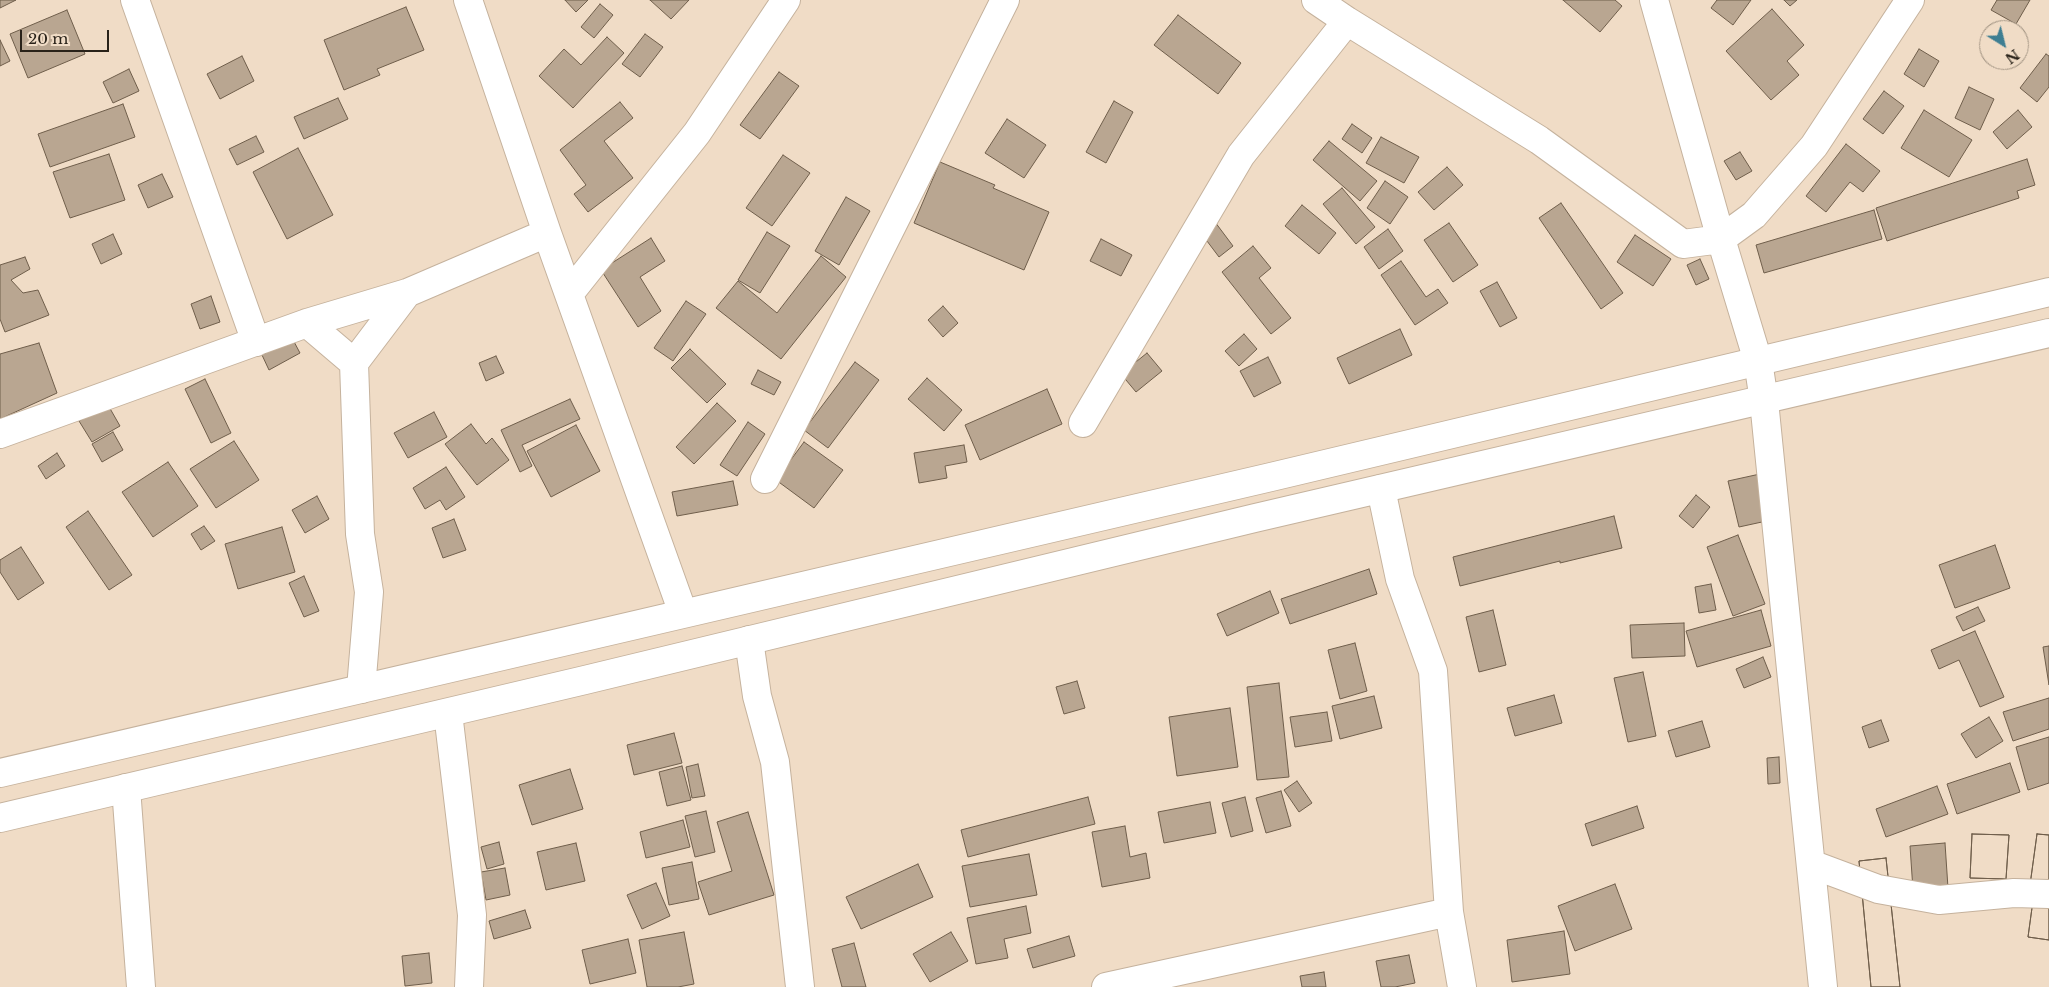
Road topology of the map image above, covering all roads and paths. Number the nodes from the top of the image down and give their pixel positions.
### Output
1 (135, 0) edge
2 (468, 0) edge
3 (786, 0) edge
4 (1005, 0) edge
5 (1316, 0) edge
6 (1654, 0) edge
7 (1910, 0) edge
8 (1347, 21) junction
9 (547, 233) junction
10 (1721, 239) junction
11 (2049, 292) edge
12 (407, 293) junction
13 (569, 294) junction
14 (307, 323) junction
15 (2049, 333) edge
16 (256, 342) junction
17 (1758, 361) junction
18 (354, 363) junction
19 (1764, 401) junction
20 (1083, 423) dead end
21 (0, 434) edge
22 (765, 479) dead end
23 (1381, 489) junction
24 (683, 613) junction
25 (749, 640) junction
26 (361, 689) junction
27 (448, 712) junction
28 (0, 772) edge
29 (126, 788) junction
30 (0, 818) edge
31 (1811, 864) junction
32 (2049, 894) edge
33 (1449, 912) junction
34 (140, 987) edge
35 (469, 987) edge
36 (800, 987) edge
37 (1106, 987) edge
38 (1462, 987) edge
39 (1823, 987) edge

1 - 16 street
2 - 9 street
3 - 13 street
4 - 22 street
5 - 8 street
6 - 10 street
7 - 10 street
8 - 10 street
8 - 20 street
9 - 12 street
9 - 13 street
10 - 17 street
11 - 17 street
12 - 14 street
12 - 18 street
13 - 24 street
14 - 16 street
14 - 18 street
15 - 19 street
16 - 21 street
17 - 19 street
17 - 24 street
18 - 26 street
19 - 23 street
19 - 31 street
23 - 25 street
23 - 33 street
24 - 26 street
25 - 27 street
25 - 36 street
26 - 28 street
27 - 29 street
27 - 35 street
29 - 30 street
29 - 34 street
31 - 32 street
31 - 39 street
33 - 37 street
33 - 38 street

